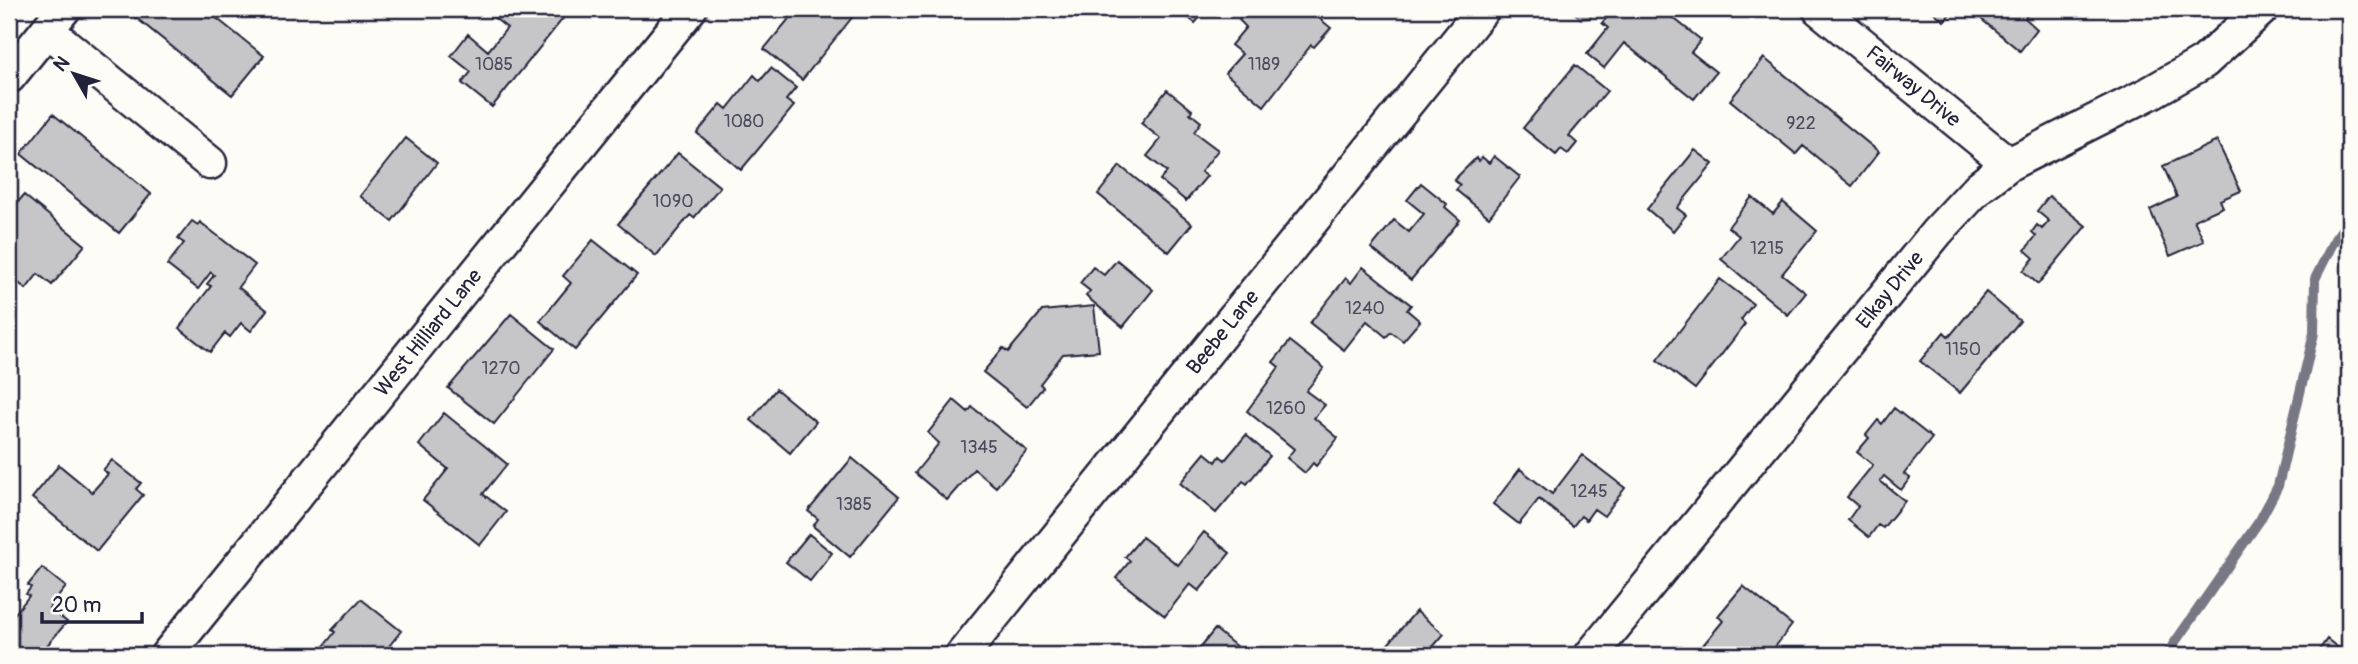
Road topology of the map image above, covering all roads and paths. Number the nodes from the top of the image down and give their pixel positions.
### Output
1 (690, 9) edge
2 (1483, 9) edge
3 (1819, 9) edge
4 (2262, 9) edge
5 (56, 19) edge
6 (9, 77) edge
7 (210, 163) dead end
8 (2009, 164) junction
9 (167, 655) edge
10 (962, 655) edge
11 (1591, 655) edge

1 - 9 street, West Hilliard Lane
2 - 10 street, Beebe Lane
3 - 8 street, Fairway Drive
4 - 8 street, Elkay Drive
5 - 6 street
5 - 7 street
8 - 11 street, Elkay Drive

